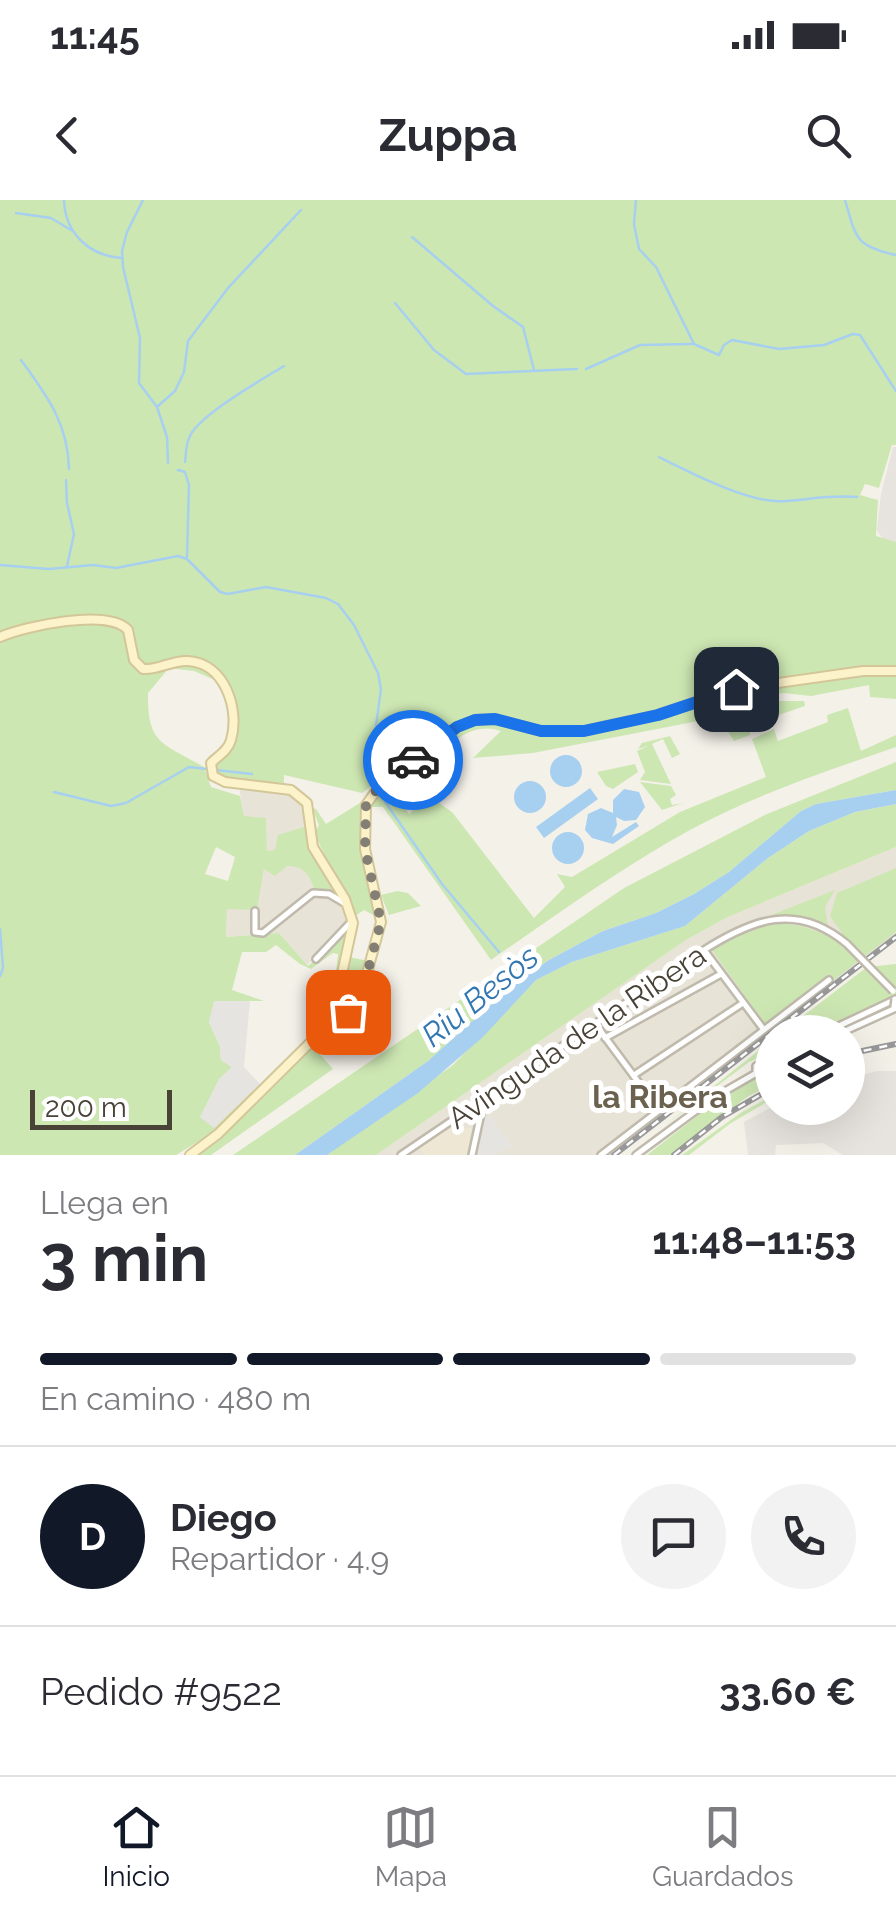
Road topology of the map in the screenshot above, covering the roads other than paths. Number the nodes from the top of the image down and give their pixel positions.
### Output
1 (0, 638) edge
2 (896, 671) edge
3 (348, 906) junction
4 (255, 911) dead end
5 (352, 921) junction
6 (704, 950) junction
7 (316, 958) dead end
8 (721, 974) junction
9 (829, 980) dead end
10 (352, 990) junction
11 (895, 1001) edge
12 (743, 1003) junction
13 (340, 1009) junction
14 (784, 1015) edge
15 (864, 1015) edge
16 (755, 1018) edge
17 (865, 1019) edge
18 (596, 1026) junction
19 (755, 1037) edge
20 (605, 1038) junction
21 (634, 1074) junction
22 (755, 1074) edge
23 (483, 1103) junction
24 (660, 1110) junction
25 (469, 1111) junction
26 (476, 1123) junction
27 (190, 1155) edge
28 (402, 1155) edge
29 (472, 1155) edge
30 (601, 1155) edge
31 (636, 1155) edge

1 - 3 street
2 - 10 street
3 - 4 street
3 - 5 street
5 - 7 street
5 - 10 street
6 - 8 street
6 - 11 street, Avinguda de la Ribera, bridge
6 - 18 street, Avinguda de la Ribera
8 - 12 street
8 - 20 street
9 - 14 street
10 - 13 street
10 - 13 street
11 - 15 street
11 - 17 street
12 - 16 street
12 - 21 street
13 - 27 street
18 - 20 street
18 - 23 street, Avinguda de la Ribera
19 - 24 street
20 - 21 street
21 - 24 street
22 - 31 street
23 - 25 street, Avinguda de la Ribera
23 - 26 street
24 - 30 street
25 - 26 street
25 - 28 street, Avinguda de la Ribera
26 - 29 street

